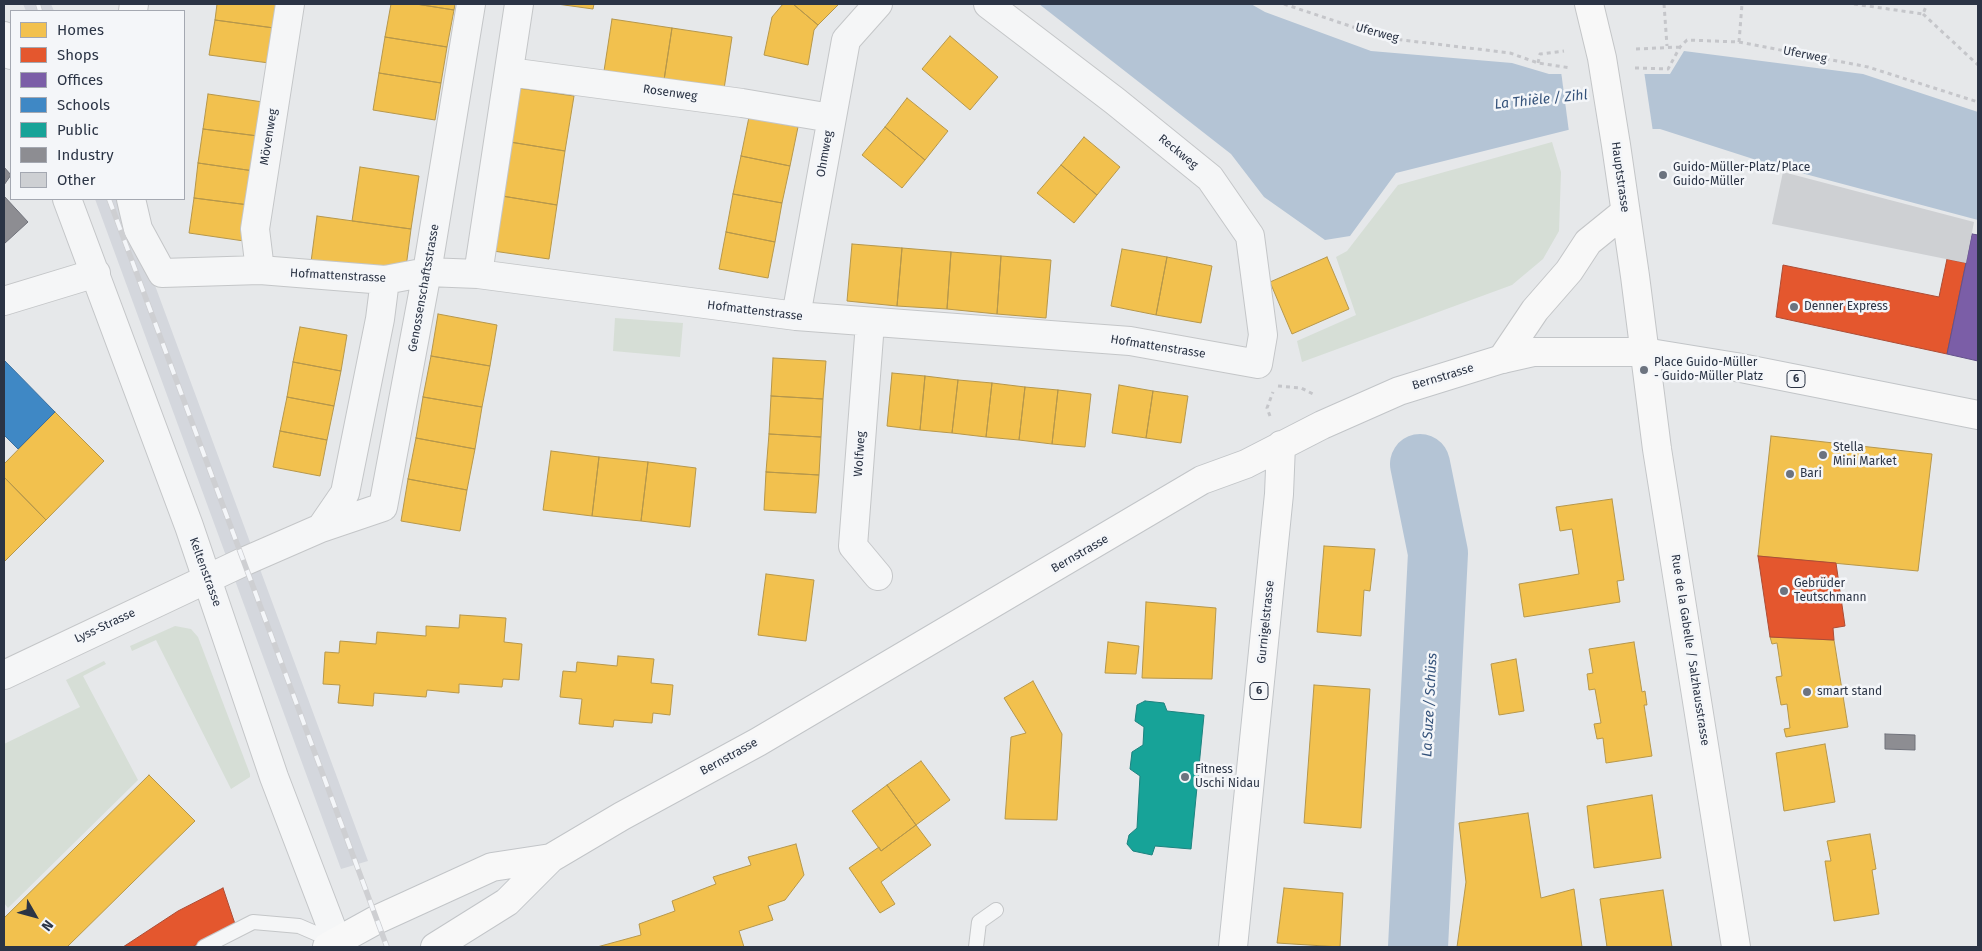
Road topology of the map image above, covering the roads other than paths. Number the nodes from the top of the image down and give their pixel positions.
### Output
1 (290, 4) edge
2 (471, 4) edge
3 (518, 4) edge
4 (878, 4) edge
5 (988, 4) edge
6 (1589, 4) edge
7 (4, 36) edge
8 (10, 53) edge
9 (509, 72) junction
10 (831, 118) junction
11 (67, 200) edge
12 (131, 200) edge
13 (1625, 212) junction
14 (260, 270) junction
15 (427, 272) junction
16 (96, 273) junction
17 (478, 274) junction
18 (386, 280) junction
19 (4, 301) edge
20 (796, 316) junction
21 (870, 323) junction
22 (1644, 352) junction
23 (1502, 359) junction
24 (1258, 364) joint
25 (1978, 415) edge
26 (1281, 445) junction
27 (321, 528) junction
28 (878, 576) dead end
29 (207, 578) junction
30 (4, 676) edge
31 (551, 858) junction
32 (996, 910) dead end
33 (334, 946) edge
34 (204, 947) edge
35 (435, 947) edge
36 (976, 947) edge
37 (1233, 947) edge
38 (1736, 947) edge

1 - 14 street, Mövenweg
2 - 15 street, Genossenschaftsstrasse
3 - 9 street
4 - 10 street, Ohmweg
5 - 24 street, Reckweg
6 - 13 main road, Hauptstrasse
7 - 8 street
9 - 10 street, Rosenweg
9 - 17 street
10 - 20 street, Ohmweg
11 - 16 street, Keltenstrasse
12 - 14 street, Hofmattenstrasse
13 - 22 main road, Hauptstrasse
13 - 23 main road
14 - 18 street, Hofmattenstrasse
15 - 17 street, Hofmattenstrasse
15 - 18 street, Hofmattenstrasse
15 - 27 street, Genossenschaftsstrasse
16 - 19 street
16 - 29 street, Keltenstrasse
17 - 20 street, Hofmattenstrasse
18 - 27 street
20 - 21 street, Hofmattenstrasse
21 - 24 street, Hofmattenstrasse
21 - 28 street, Wolfweg
22 - 23 main road, Bernstrasse / 6
22 - 25 main road, 6
22 - 38 main road, Rue de la Gabelle / Salzhausstrasse
23 - 26 main road, Bernstrasse / 6
26 - 31 main road, Bernstrasse
26 - 37 main road, Gurnigelstrasse / 6
27 - 29 street, Genossenschaftsstrasse
29 - 30 street, Lyss-Strasse
29 - 33 street, Keltenstrasse
31 - 33 main road, Bernstrasse
31 - 35 main road, Bernstrasse
32 - 36 lane
33 - 34 lane

